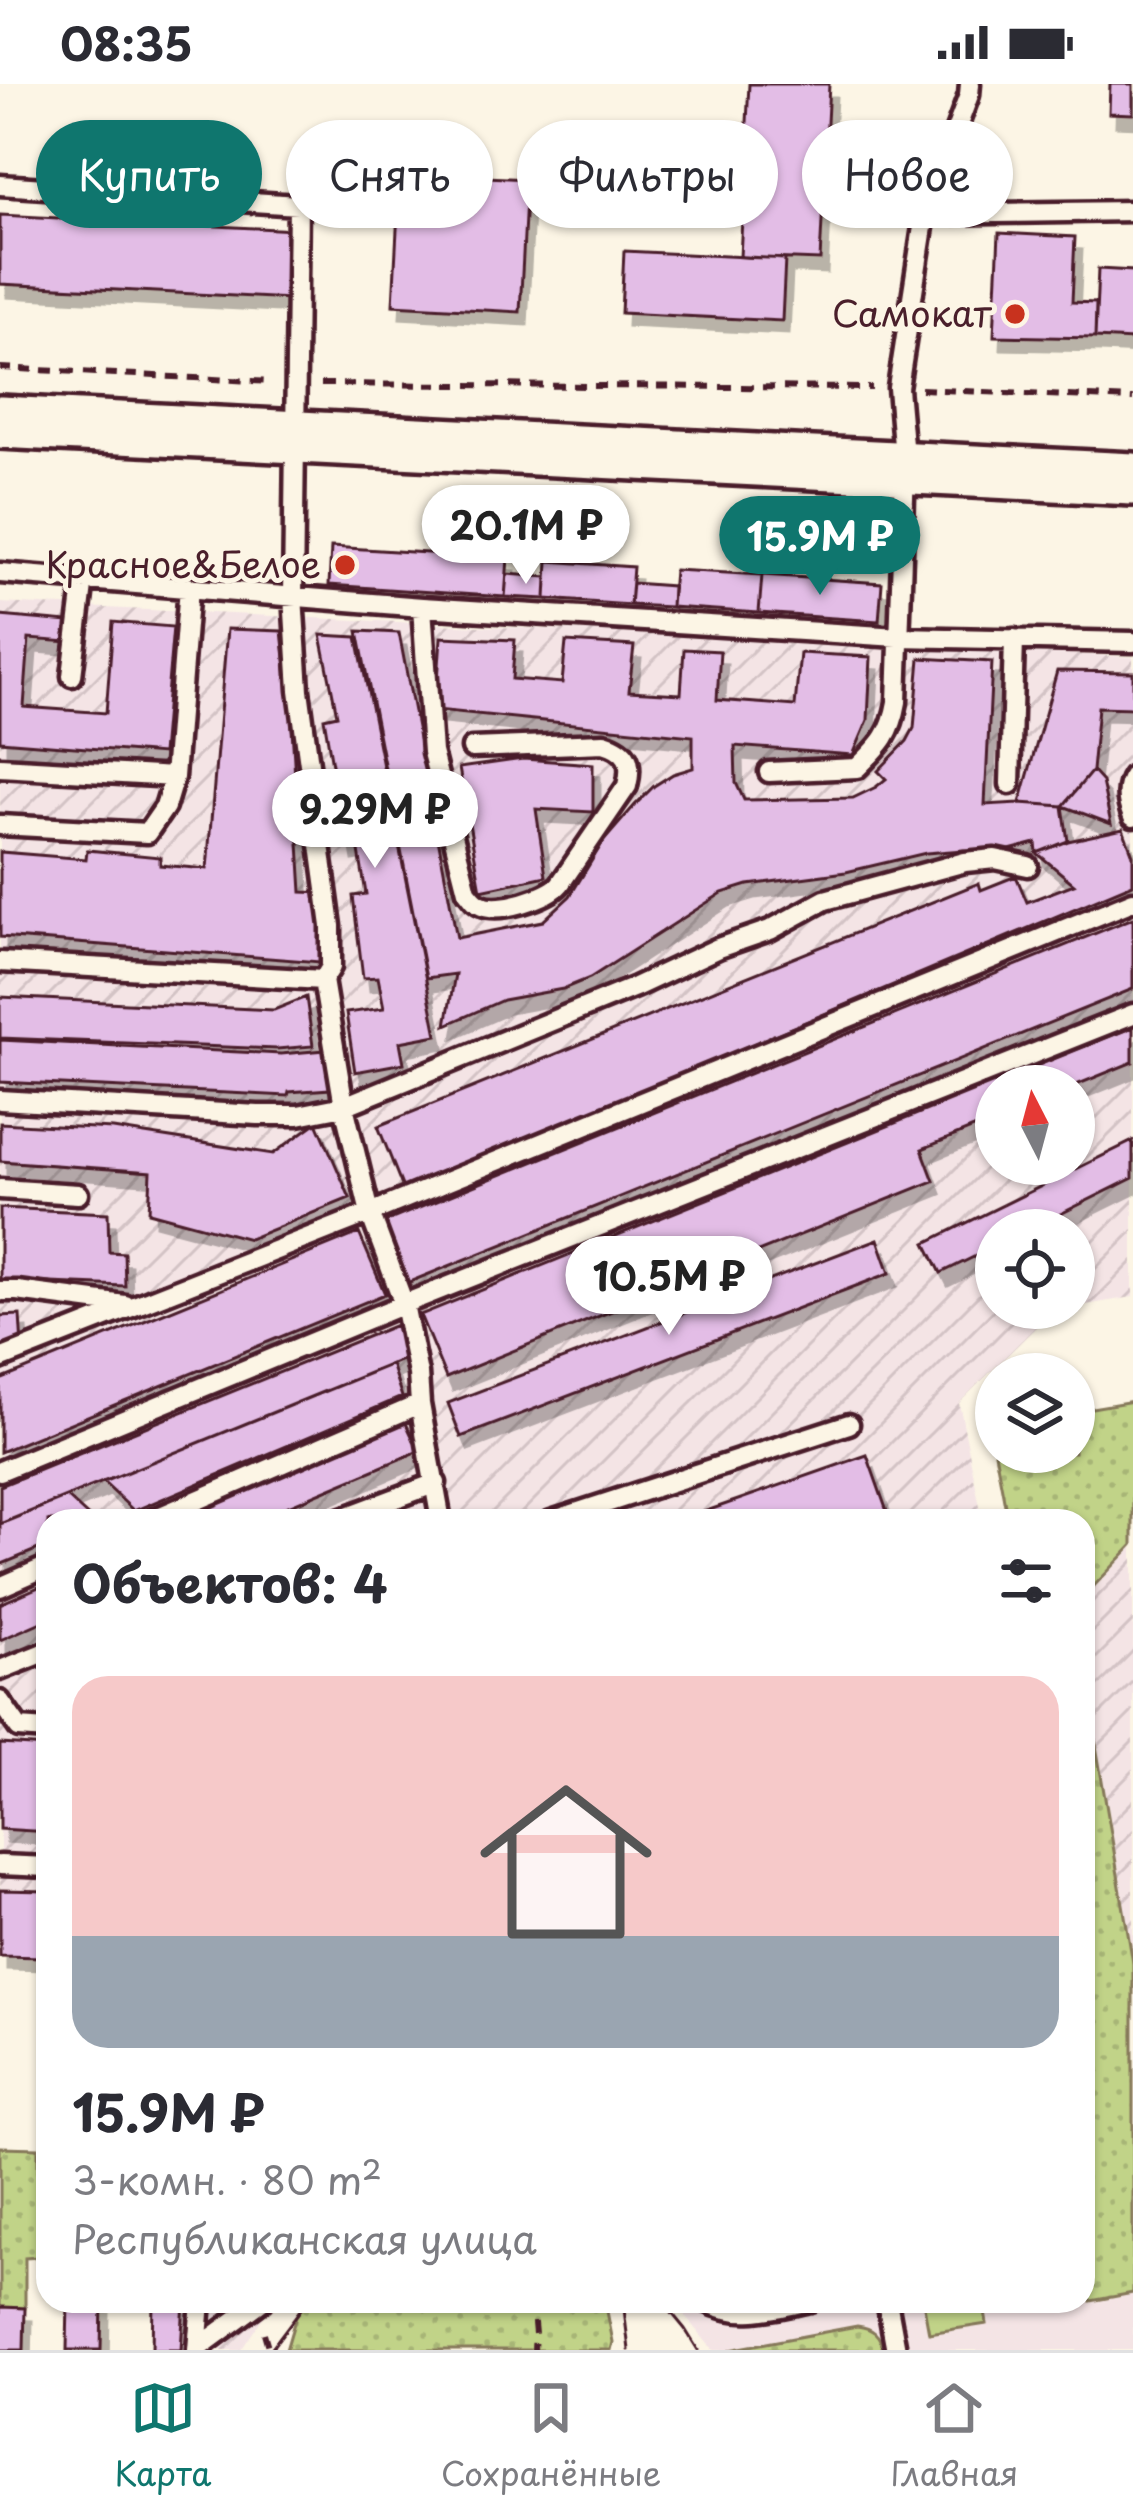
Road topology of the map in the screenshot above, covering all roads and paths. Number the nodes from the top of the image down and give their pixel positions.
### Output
1 (970, 84) edge
2 (961, 120) edge
3 (0, 185) edge
4 (1133, 211) edge
5 (1013, 213) edge
6 (923, 228) edge
7 (0, 368) edge
8 (296, 383) junction
9 (898, 388) junction
10 (1133, 399) edge
11 (0, 422) edge
12 (295, 437) junction
13 (905, 468) junction
14 (1133, 479) edge
15 (0, 573) edge
16 (84, 578) junction
17 (189, 587) junction
18 (293, 596) junction
19 (422, 607) junction
20 (898, 637) junction
21 (1014, 639) junction
22 (1133, 641) edge
23 (72, 676) dead end
24 (472, 748) dead end
25 (0, 767) edge
26 (769, 772) dead end
27 (1133, 776) edge
28 (174, 777) junction
29 (1010, 784) dead end
30 (1133, 817) edge
31 (0, 825) edge
32 (1028, 866) dead end
33 (1133, 901) edge
34 (0, 962) edge
35 (323, 980) junction
36 (1133, 1013) edge
37 (0, 1100) edge
38 (344, 1106) junction
39 (0, 1189) edge
40 (78, 1194) dead end
41 (370, 1213) junction
42 (0, 1291) edge
43 (404, 1304) junction
44 (129, 1306) junction
45 (0, 1359) edge
46 (420, 1404) junction
47 (849, 1424) dead end
48 (0, 1472) edge
49 (436, 1483) junction
50 (177, 1509) edge
51 (367, 1509) edge
52 (439, 1509) edge
53 (588, 1509) edge
54 (36, 1571) edge
55 (0, 1587) edge
56 (36, 1656) edge
57 (0, 1670) edge
58 (0, 1701) edge
59 (36, 1729) edge
60 (0, 1865) edge
61 (36, 1866) edge
62 (200, 2313) edge
63 (246, 2313) edge
64 (532, 2313) edge
65 (889, 2313) edge
66 (198, 2349) edge
67 (534, 2350) edge
68 (896, 2350) edge

1 - 2 lane
3 - 8 lane
4 - 5 lane
6 - 9 lane
7 - 8 path
8 - 9 path
8 - 12 lane
9 - 10 path
9 - 13 lane
11 - 12 main road
12 - 13 main road
12 - 18 lane
13 - 14 main road
13 - 20 lane
15 - 16 lane
16 - 17 lane
16 - 23 lane
17 - 18 lane
17 - 28 lane
18 - 19 lane
18 - 35 lane
19 - 20 lane
19 - 24 lane
20 - 21 lane
20 - 26 lane
21 - 22 lane
21 - 29 lane
25 - 28 lane
27 - 30 lane
28 - 31 lane
32 - 38 lane
33 - 41 lane
34 - 35 lane
35 - 38 lane
36 - 43 lane
37 - 38 lane
38 - 41 lane
39 - 40 lane
41 - 43 lane
41 - 44 lane
42 - 44 lane
43 - 46 lane
43 - 48 lane
44 - 45 lane
46 - 49 lane
46 - 50 lane
47 - 53 lane
49 - 51 lane
49 - 52 lane
54 - 55 lane
56 - 57 lane
58 - 59 lane
60 - 61 lane
62 - 66 lane
63 - 66 lane
64 - 67 path
65 - 68 lane

